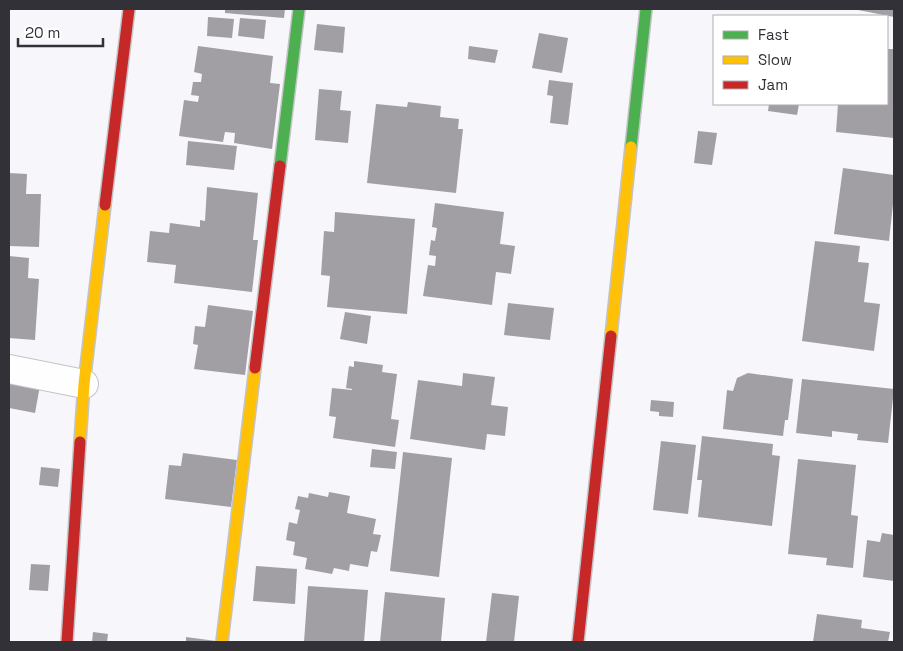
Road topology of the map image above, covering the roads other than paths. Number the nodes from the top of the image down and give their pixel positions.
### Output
1 (129, 9) edge
2 (299, 9) edge
3 (646, 9) edge
4 (9, 368) edge
5 (84, 384) junction
6 (67, 642) edge
7 (222, 642) edge
8 (578, 642) edge

1 - 5 street
2 - 7 street
3 - 8 street
4 - 5 street
5 - 6 street

